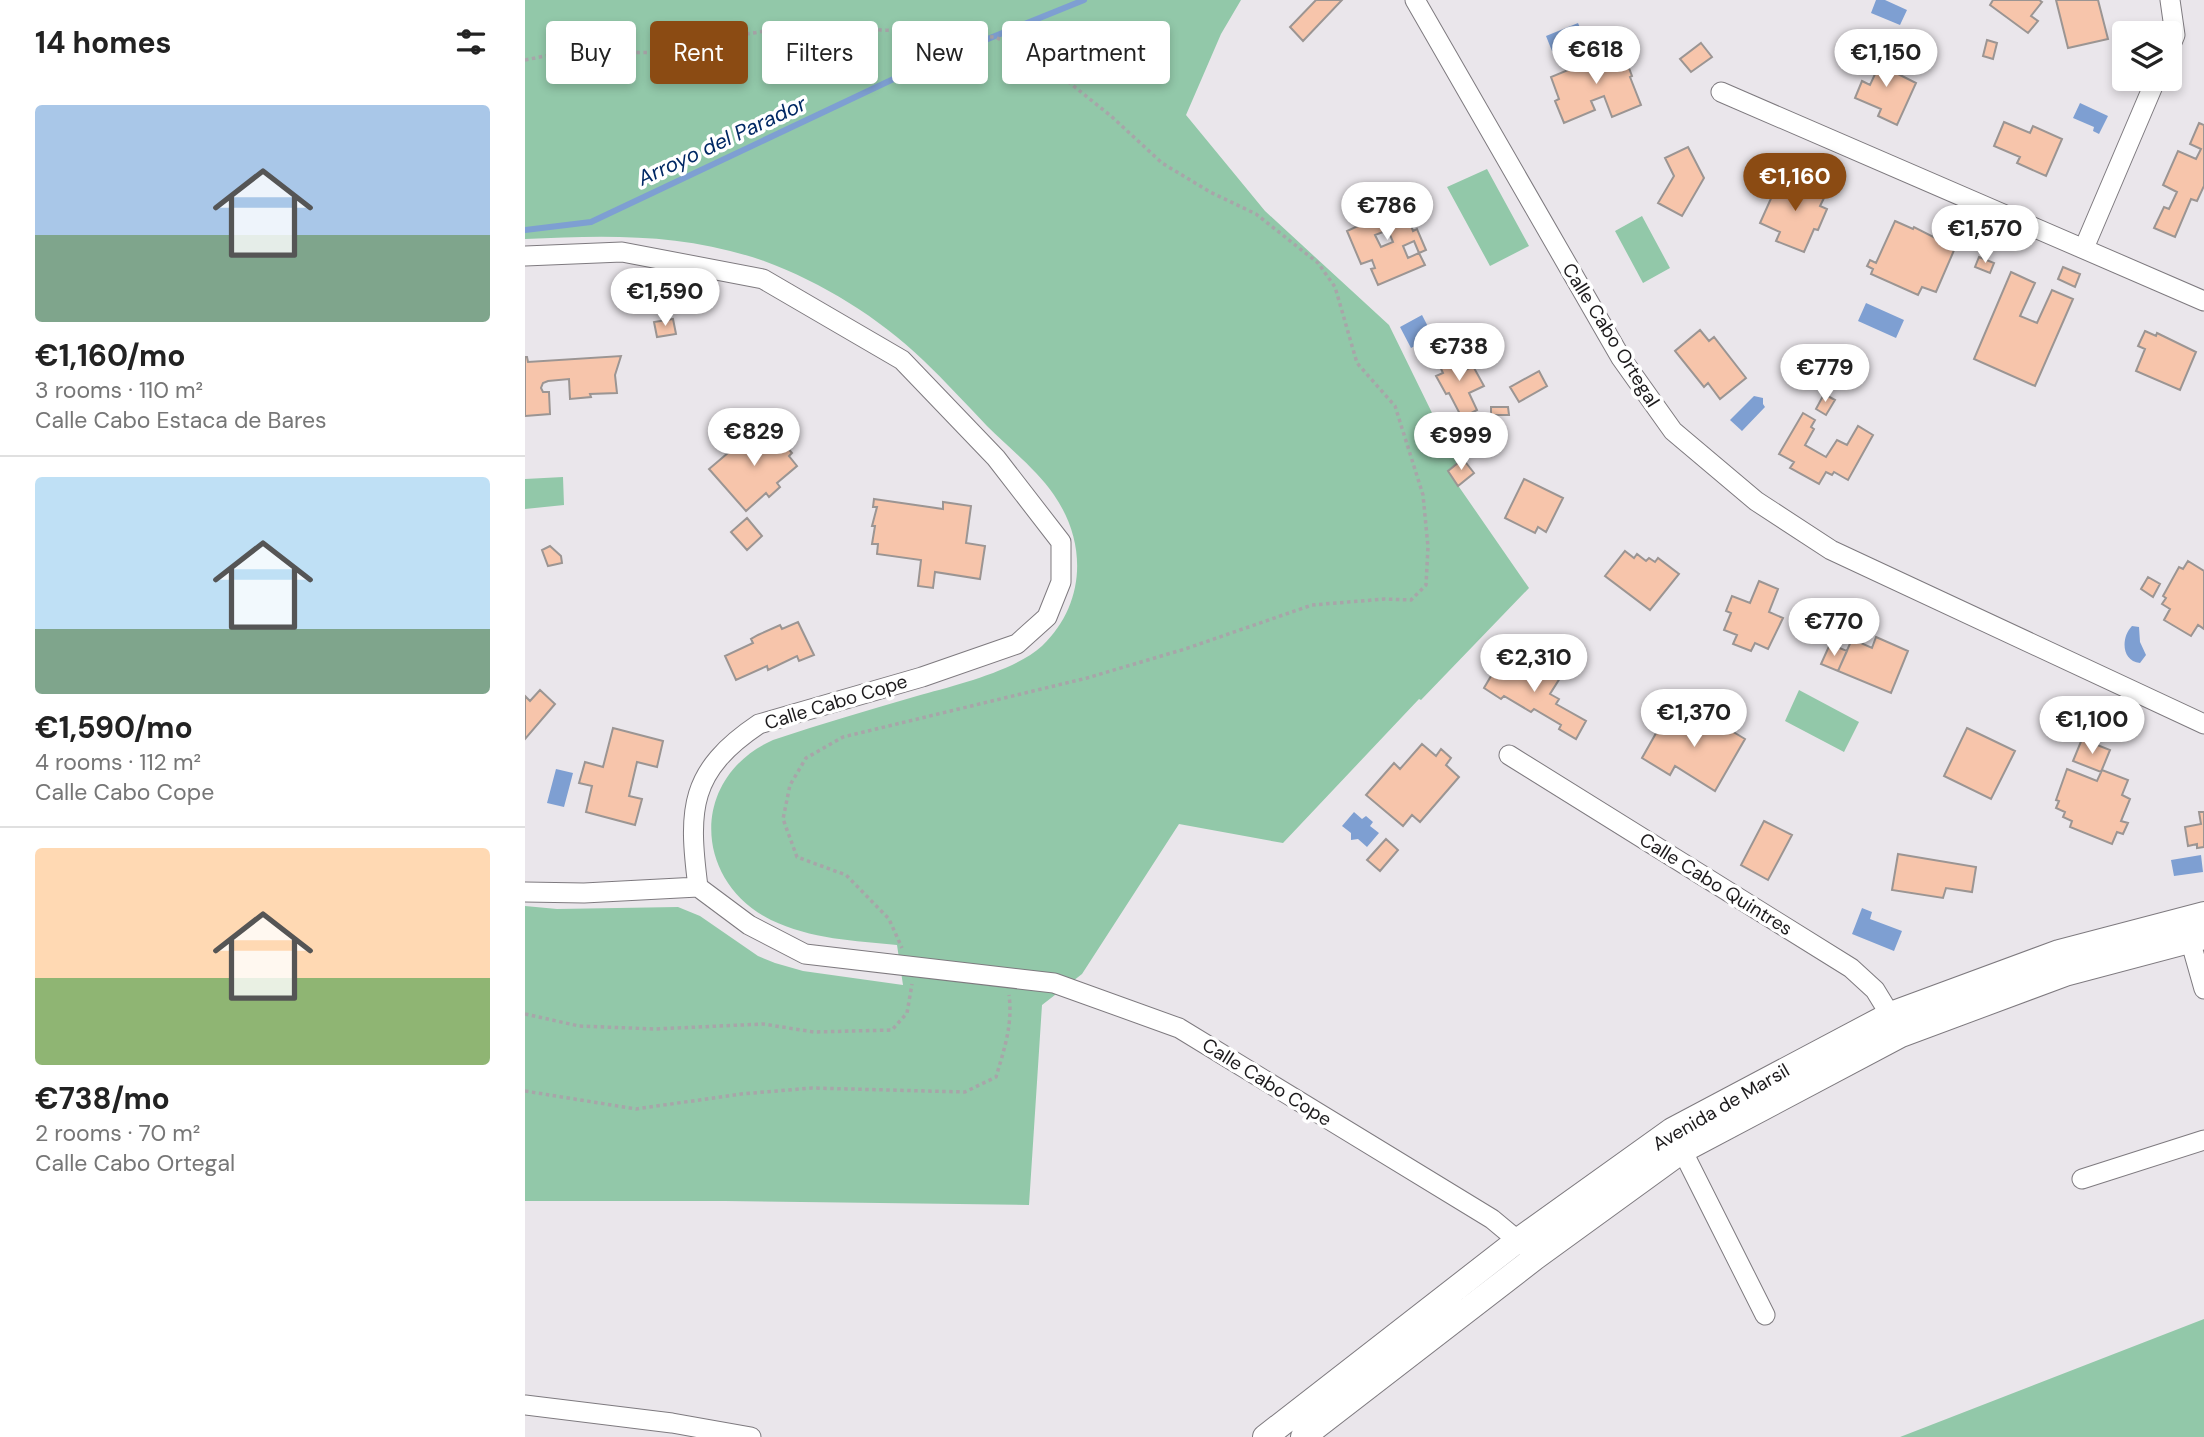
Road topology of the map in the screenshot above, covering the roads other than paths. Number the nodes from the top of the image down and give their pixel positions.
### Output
1 (1415, 0) edge
2 (2170, 0) edge
3 (2173, 21) edge
4 (2151, 91) edge
5 (1721, 92) dead end
6 (2084, 248) junction
7 (525, 256) edge
8 (2204, 301) edge
9 (2204, 724) edge
10 (1509, 755) dead end
11 (698, 887) junction
12 (525, 892) edge
13 (2196, 927) edge
14 (2204, 989) edge
15 (1896, 1025) junction
16 (2204, 1140) edge
17 (1677, 1141) junction
18 (2082, 1179) dead end
19 (1517, 1241) junction
20 (1536, 1256) junction
21 (1765, 1315) dead end
22 (525, 1405) edge
23 (751, 1437) edge
24 (1265, 1437) edge
25 (1303, 1437) edge

1 - 9 street, Calle Cabo Ortegal
2 - 3 street
4 - 6 street
5 - 6 street
6 - 8 street
7 - 11 street, Calle Cabo Cope
10 - 15 street, Calle Cabo Quintres
11 - 12 street
11 - 19 street, Calle Cabo Cope
13 - 14 street
13 - 15 street, Avenida de Marsil
15 - 17 street, Avenida de Marsil
16 - 18 street
17 - 19 street, Avenida de Marsil
17 - 20 street, Avenida de Marsil
17 - 21 street
19 - 20 street, Calle Cabo Cope
19 - 24 street, Avenida de Marsil
20 - 25 street, Avenida de Marsil
22 - 23 street

